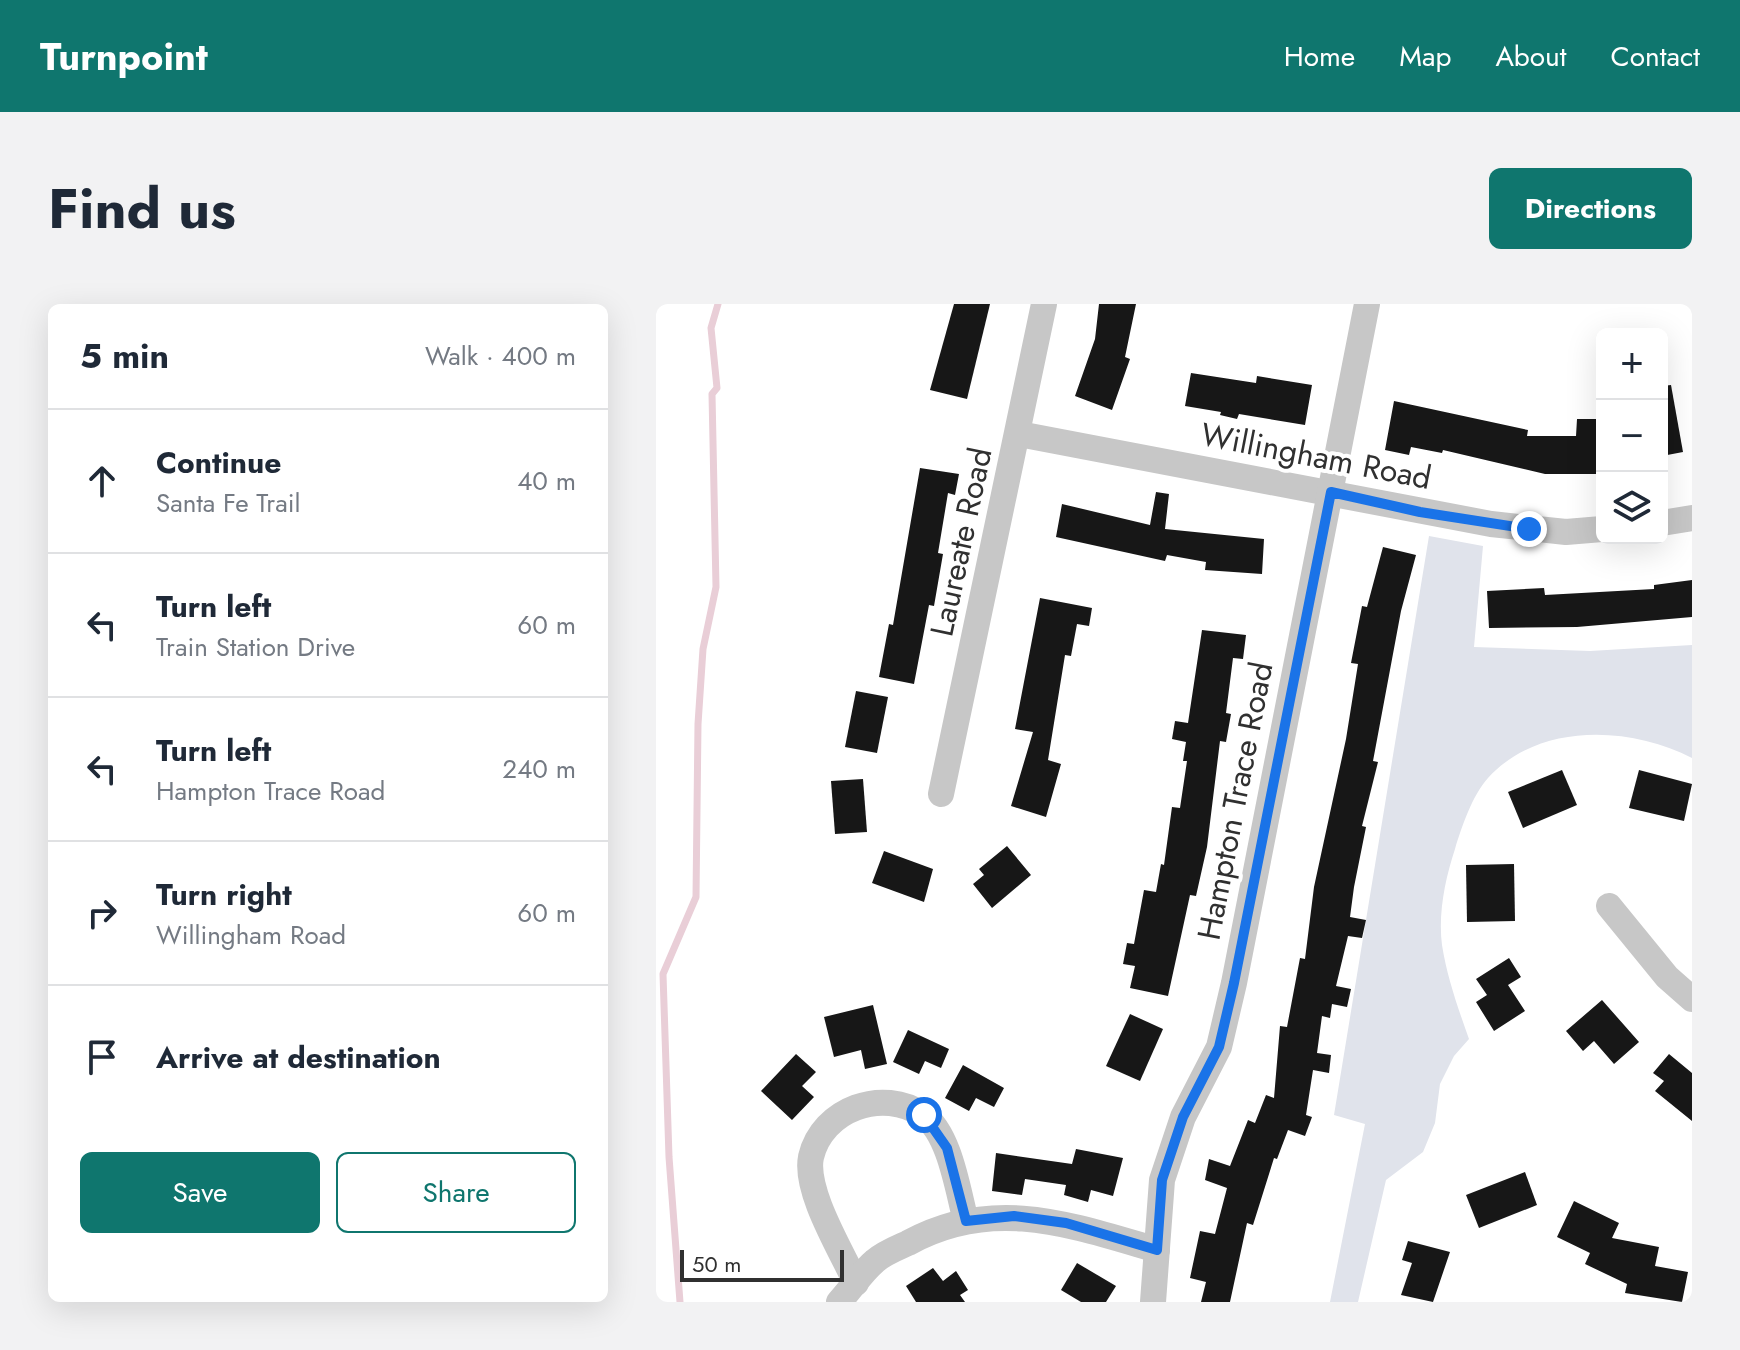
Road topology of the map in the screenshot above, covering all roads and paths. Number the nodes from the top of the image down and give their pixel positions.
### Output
1 (1044, 304) edge
2 (1367, 304) edge
3 (1019, 434) junction
4 (1331, 492) junction
5 (1692, 518) edge
6 (1668, 522) edge
7 (1596, 530) edge
8 (941, 794) dead end
9 (1609, 906) dead end
10 (1692, 999) edge
11 (966, 1221) junction
12 (1157, 1250) junction
13 (848, 1292) edge
14 (1153, 1302) edge

1 - 3 street, Laureate Road
2 - 4 street, Hampton Trace Road
3 - 4 street, Willingham Road
3 - 8 street, Laureate Road
4 - 7 street, Willingham Road
4 - 12 street, Hampton Trace Road
5 - 6 street
9 - 10 street
11 - 12 street
11 - 13 street
11 - 13 street
12 - 14 street, Hampton Trace Road

